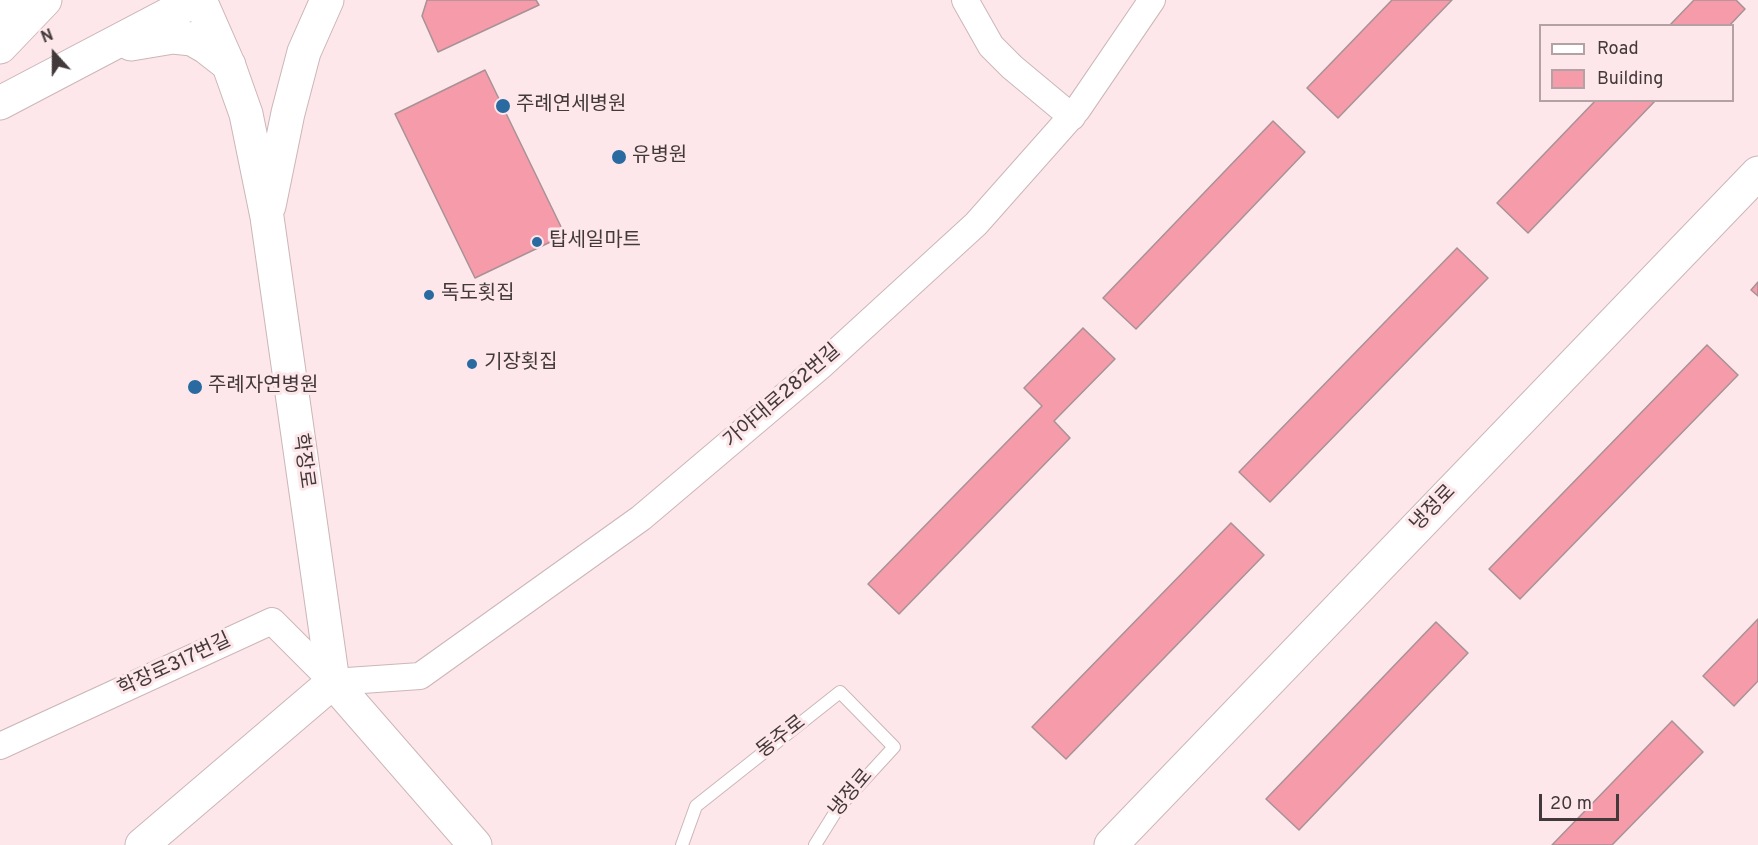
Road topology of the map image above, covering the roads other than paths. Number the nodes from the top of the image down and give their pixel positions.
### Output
1 (6, 0) edge
2 (33, 0) edge
3 (45, 0) edge
4 (198, 0) edge
5 (327, 0) edge
6 (966, 0) edge
7 (1152, 0) edge
8 (0, 7) edge
9 (0, 18) edge
10 (0, 47) edge
11 (103, 49) junction
12 (229, 66) junction
13 (0, 103) edge
14 (1071, 117) junction
15 (1758, 173) edge
16 (267, 217) junction
17 (333, 682) junction
18 (0, 746) edge
19 (894, 747) joint
20 (142, 845) edge
21 (475, 845) edge
22 (682, 845) edge
23 (815, 845) edge
24 (1111, 845) edge

1 - 8 main road
2 - 9 main road
3 - 10 main road
4 - 11 main road
4 - 12 main road, 학장로
5 - 16 main road
6 - 14 street
7 - 14 street, 가야대로282번길
11 - 12 main road
11 - 13 main road
12 - 16 main road, 학장로
14 - 17 street, 가야대로282번길
15 - 24 main road, 냉정로
16 - 17 main road, 학장로
17 - 18 street, 학장로317번길
17 - 20 main road
17 - 21 main road
19 - 22 lane, 동주로
19 - 23 lane, 냉정로

